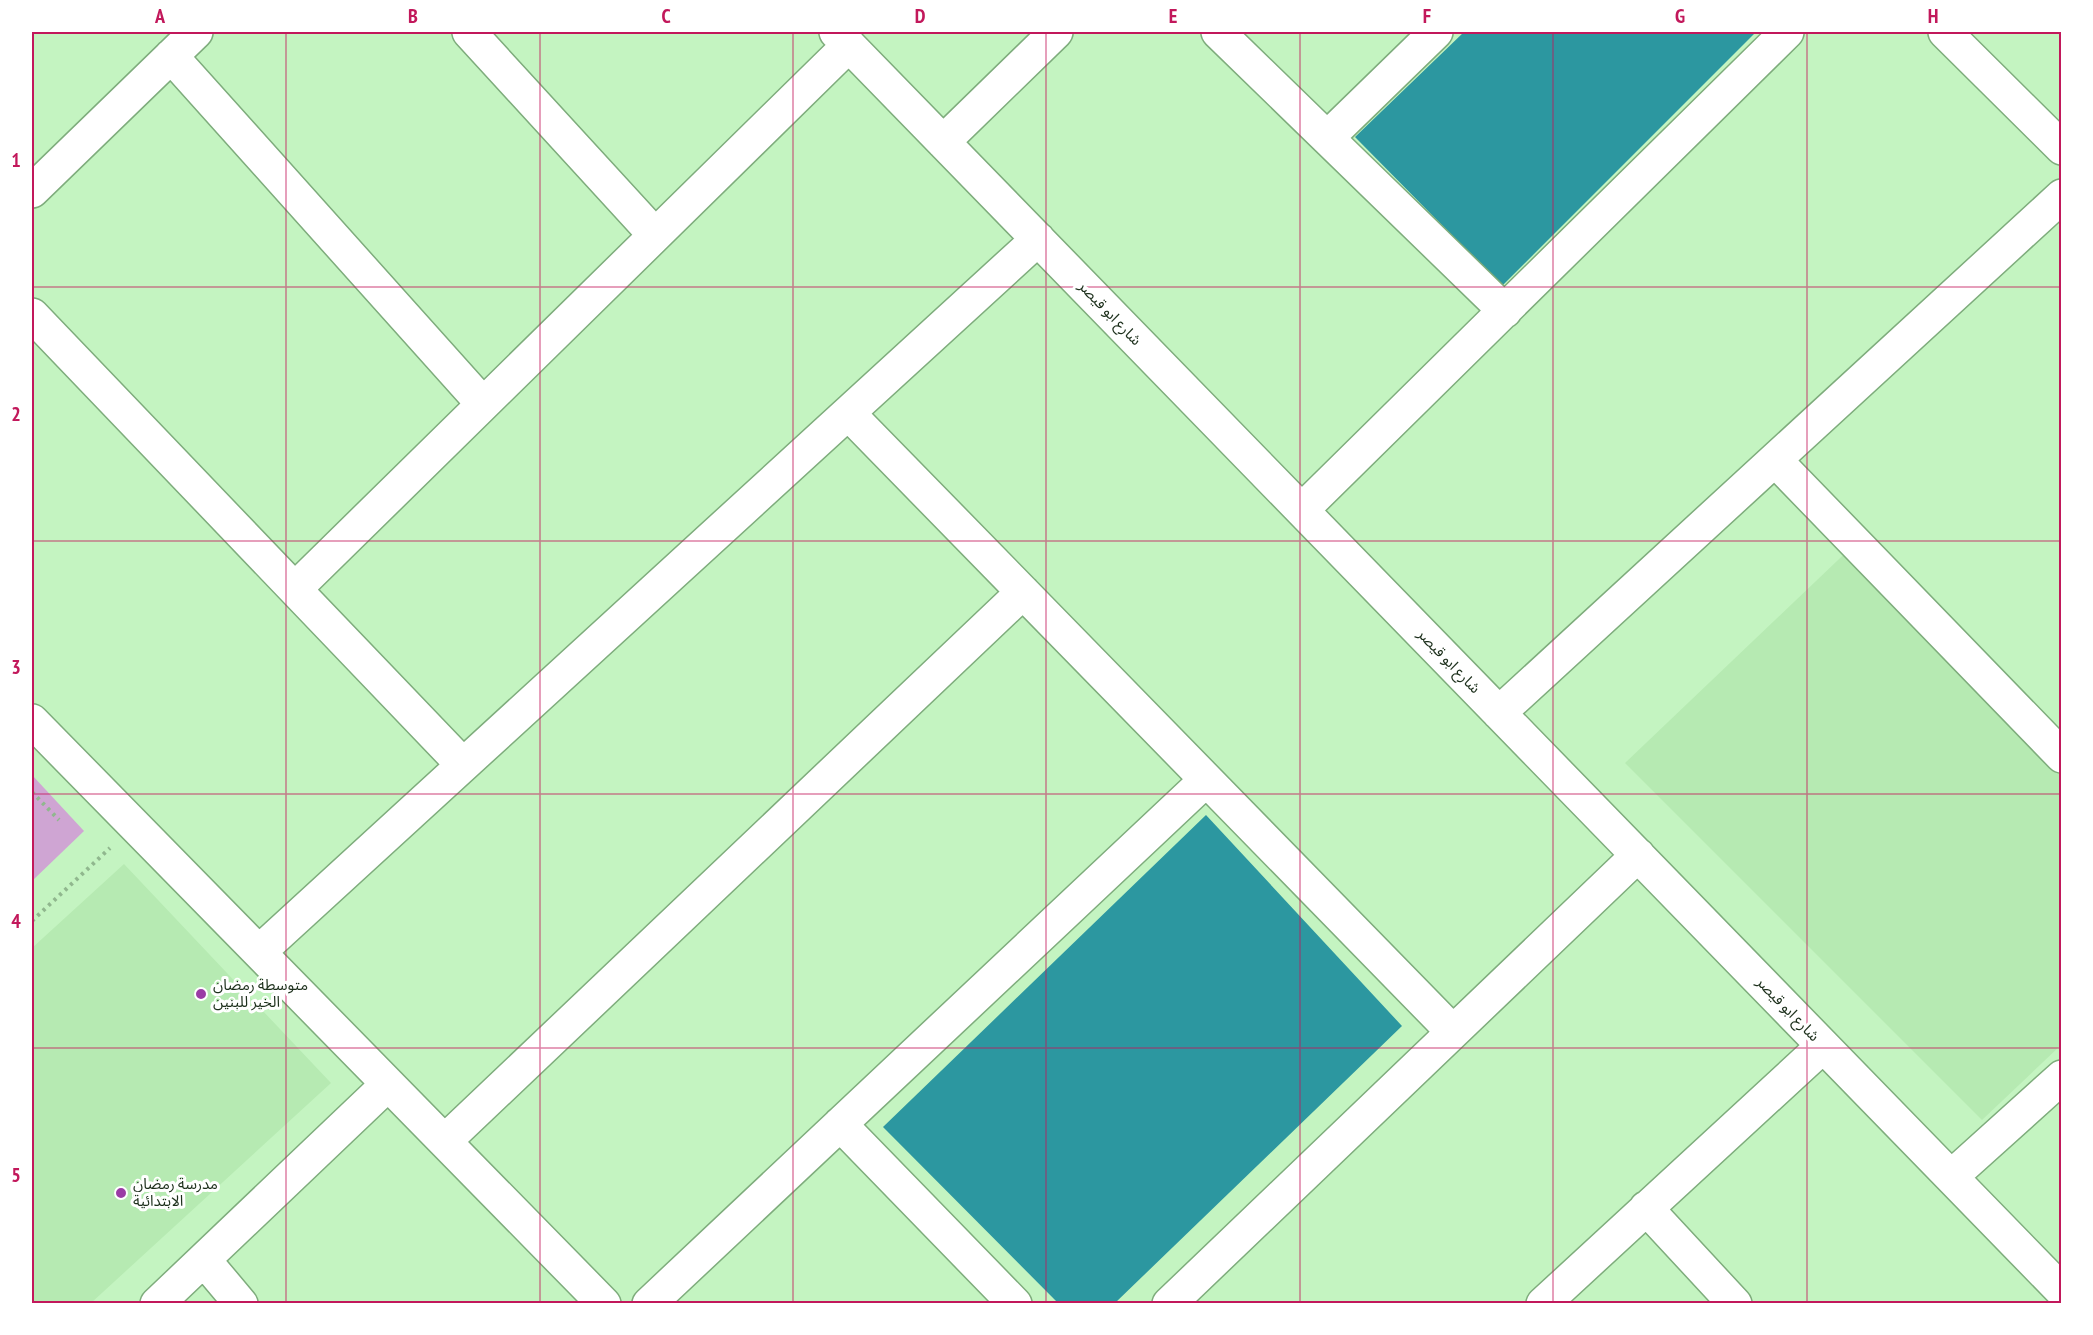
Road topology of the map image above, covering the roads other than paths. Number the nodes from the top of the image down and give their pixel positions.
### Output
1 (196, 32) edge
2 (469, 32) edge
3 (1056, 32) edge
4 (1218, 32) edge
5 (1436, 32) edge
6 (1787, 32) edge
7 (1945, 32) edge
8 (843, 38) edge
9 (171, 56) junction
10 (1327, 138) junction
11 (943, 142) junction
12 (2061, 148) edge
13 (32, 191) edge
14 (2061, 195) edge
15 (655, 236) junction
16 (1038, 239) junction
17 (1505, 310) junction
18 (32, 315) edge
19 (483, 405) junction
20 (848, 413) junction
21 (1775, 459) junction
22 (1302, 510) junction
23 (295, 590) junction
24 (1023, 592) junction
25 (1499, 713) junction
26 (32, 721) edge
27 (2061, 756) edge
28 (463, 765) junction
29 (1206, 780) junction
30 (1638, 855) junction
31 (259, 952) junction
32 (1453, 1032) junction
33 (1823, 1046) junction
34 (2061, 1077) edge
35 (388, 1084) junction
36 (840, 1124) junction
37 (445, 1141) junction
38 (1951, 1177) junction
39 (1646, 1209) junction
40 (204, 1260) junction
41 (2061, 1291) edge
42 (157, 1304) edge
43 (241, 1304) edge
44 (604, 1304) edge
45 (649, 1304) edge
46 (1015, 1304) edge
47 (1169, 1304) edge
48 (1543, 1304) edge
49 (1735, 1304) edge

1 - 9 street
2 - 15 street
3 - 11 street
4 - 10 street
5 - 10 street
6 - 17 street
7 - 12 street
8 - 11 street, شارع ابو قيصر
8 - 15 street
9 - 13 street
9 - 19 street
10 - 17 street
11 - 16 street, شارع ابو قيصر
14 - 21 street
15 - 19 street
16 - 20 street
16 - 22 street, شارع ابو قيصر
17 - 22 street
18 - 23 street
19 - 23 street
20 - 24 street
20 - 28 street
21 - 25 street
21 - 27 street
22 - 25 street, شارع ابو قيصر
23 - 28 street
24 - 29 street
24 - 37 street
25 - 30 street, شارع ابو قيصر
26 - 31 street
28 - 31 street
29 - 32 street
29 - 36 street
30 - 32 street
30 - 33 street, شارع ابو قيصر
31 - 35 street
32 - 47 street
33 - 38 street, شارع ابو قيصر
33 - 39 street
34 - 38 street
35 - 37 street
35 - 40 street
36 - 45 street
36 - 46 street
37 - 44 street
38 - 41 street, شارع ابو قيصر
39 - 48 street
39 - 49 street
40 - 42 street
40 - 43 street

